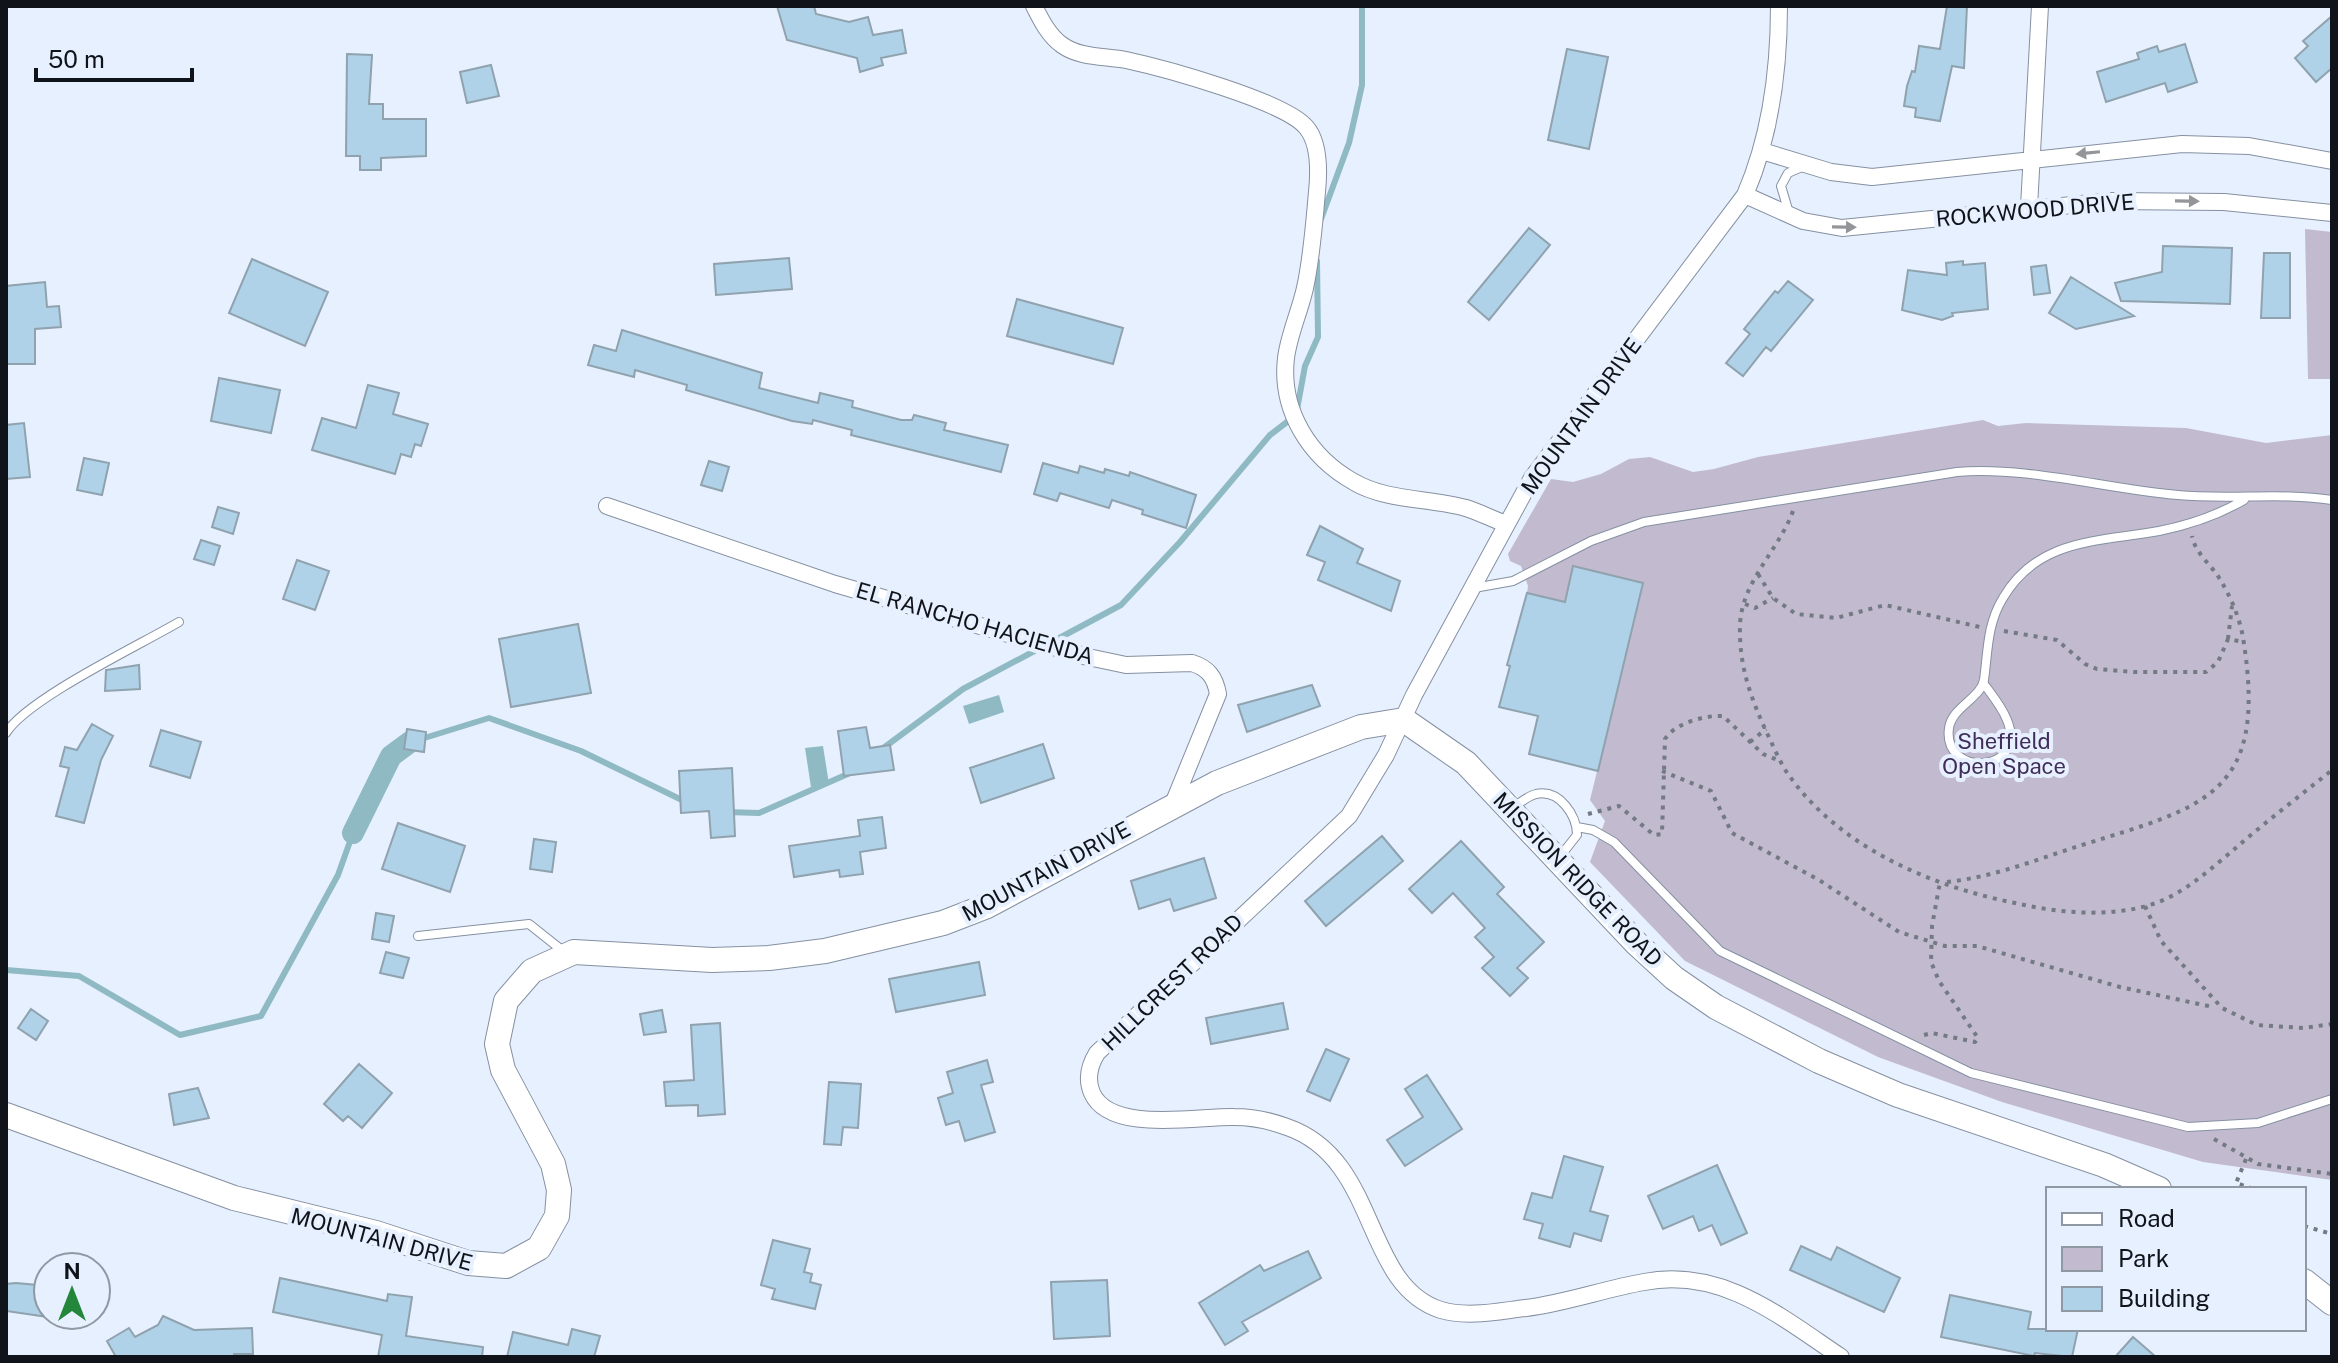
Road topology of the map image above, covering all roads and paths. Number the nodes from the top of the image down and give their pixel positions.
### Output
1 (1034, 6) edge
2 (1779, 6) edge
3 (2040, 6) edge
4 (1762, 151) junction
5 (2030, 161) junction
6 (2332, 161) edge
7 (1807, 166) junction
8 (1745, 195) junction
9 (2029, 207) junction
10 (2332, 213) edge
11 (1791, 216) junction
12 (1796, 497) junction
13 (2246, 499) junction
14 (2332, 500) edge
15 (607, 506) dead end
16 (2198, 520) junction
17 (1506, 524) junction
18 (1474, 588) junction
19 (1773, 598) dead end
20 (1745, 604) junction
21 (2233, 604) junction
22 (179, 622) dead end
23 (2228, 639) dead end
24 (1984, 684) junction
25 (1404, 720) junction
26 (1766, 729) junction
27 (6, 733) edge
28 (1750, 742) junction
29 (1780, 761) junction
30 (2332, 770) edge
31 (1662, 771) junction
32 (1173, 804) junction
33 (1510, 809) junction
34 (1576, 823) junction
35 (1557, 859) junction
36 (1940, 882) junction
37 (2145, 906) junction
38 (418, 936) dead end
39 (1932, 942) junction
40 (567, 954) junction
41 (2213, 1007) dead end
42 (2332, 1024) edge
43 (1918, 1048) junction
44 (2332, 1099) edge
45 (6, 1115) edge
46 (2208, 1128) junction
47 (2246, 1159) junction
48 (2332, 1174) edge
49 (2154, 1187) edge
50 (2248, 1187) edge
51 (2306, 1227) edge
52 (2332, 1234) edge
53 (2306, 1283) edge
54 (2332, 1303) edge
55 (1841, 1357) edge

1 - 17 street
2 - 4 street, MOUNTAIN DRIVE
3 - 5 street
4 - 7 street
4 - 8 street, MOUNTAIN DRIVE
6 -> 5 street
5 - 7 street
5 - 9 street
7 - 11 lane
8 - 11 street, ROCKWOOD DRIVE
8 - 17 street, MOUNTAIN DRIVE
9 -> 10 street, ROCKWOOD DRIVE
11 -> 9 street, ROCKWOOD DRIVE
12 - 13 lane
12 - 18 lane
12 - 20 path
13 - 14 lane
13 - 16 lane
15 - 32 street, EL RANCHO HACIENDA
16 - 21 path
16 - 24 lane
17 - 18 street, MOUNTAIN DRIVE
18 - 25 street, MOUNTAIN DRIVE
19 - 20 path
20 - 26 path
21 - 23 path
21 - 36 path
22 - 27 lane
24 - 24 lane
25 - 32 main road, MOUNTAIN DRIVE
25 - 33 main road, MISSION RIDGE ROAD
25 - 55 street, HILLCREST ROAD
26 - 28 path
26 - 29 path
28 - 29 path
28 - 31 path
29 - 36 path
30 - 37 path
31 - 34 path
31 - 39 path
32 - 40 main road, MOUNTAIN DRIVE
33 - 34 lane
33 - 35 main road, MISSION RIDGE ROAD
34 - 35 lane
34 - 43 lane
35 - 49 main road, MISSION RIDGE ROAD
36 - 37 path
36 - 39 path
37 - 42 path
38 - 40 lane
39 - 41 path
39 - 43 path
40 - 45 main road, MOUNTAIN DRIVE
43 - 46 lane
44 - 46 lane
46 - 47 path
47 - 48 path
47 - 50 path
51 - 52 path
53 - 54 main road

